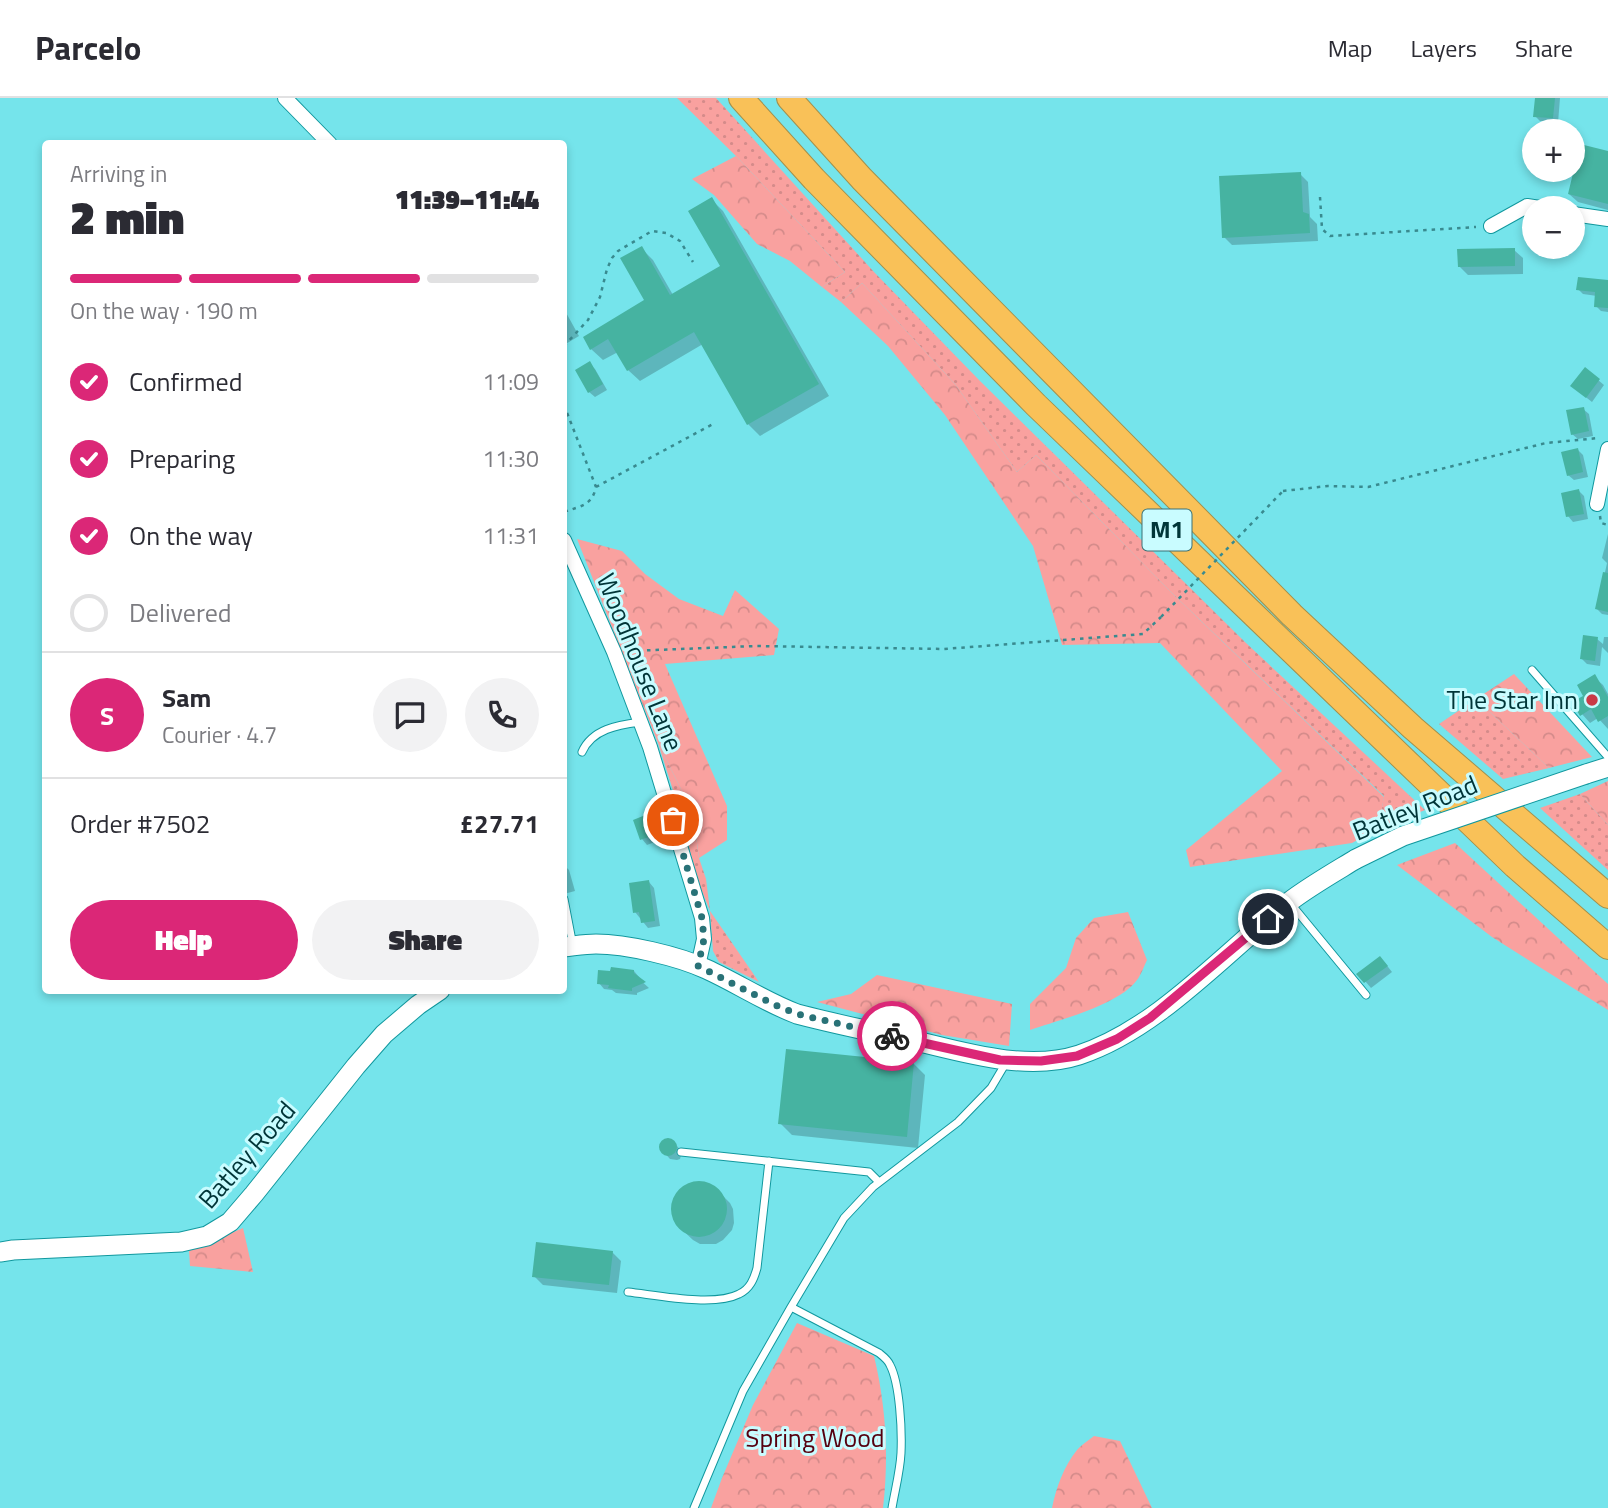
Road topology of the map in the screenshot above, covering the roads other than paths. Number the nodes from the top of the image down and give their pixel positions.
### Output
1 (285, 98) edge
2 (741, 98) edge
3 (789, 98) edge
4 (327, 140) edge
5 (1522, 209) edge
6 (1585, 216) edge
7 (1608, 219) edge
8 (1491, 226) road end
9 (1604, 443) edge
10 (1597, 504) dead end
11 (567, 547) edge
12 (1532, 670) dead end
13 (640, 722) junction
14 (582, 752) dead end
15 (1607, 757) edge
16 (1608, 896) edge
17 (1289, 902) junction
18 (568, 947) edge
19 (1608, 947) edge
20 (698, 966) junction
21 (434, 994) edge
22 (1366, 995) dead end
23 (1008, 1060) junction
24 (681, 1152) dead end
25 (769, 1161) junction
26 (879, 1182) junction
27 (0, 1252) edge
28 (628, 1292) dead end
29 (791, 1307) junction
30 (694, 1508) edge
31 (892, 1508) edge

1 - 4 street
2 - 19 highway, M1
3 - 16 highway, M1
5 - 8 street
6 - 7 street
9 - 10 street
11 - 13 street, Woodhouse Lane
12 - 15 lane
13 - 14 lane
13 - 20 street, Woodhouse Lane
15 - 17 street, Batley Road, bridge
17 - 22 lane
17 - 23 street, Batley Road
18 - 20 street, Batley Road
20 - 23 street, Batley Road
21 - 27 street, Batley Road
23 - 26 lane
24 - 25 lane
25 - 26 lane
25 - 28 lane
26 - 29 lane
29 - 30 lane
29 - 31 lane

